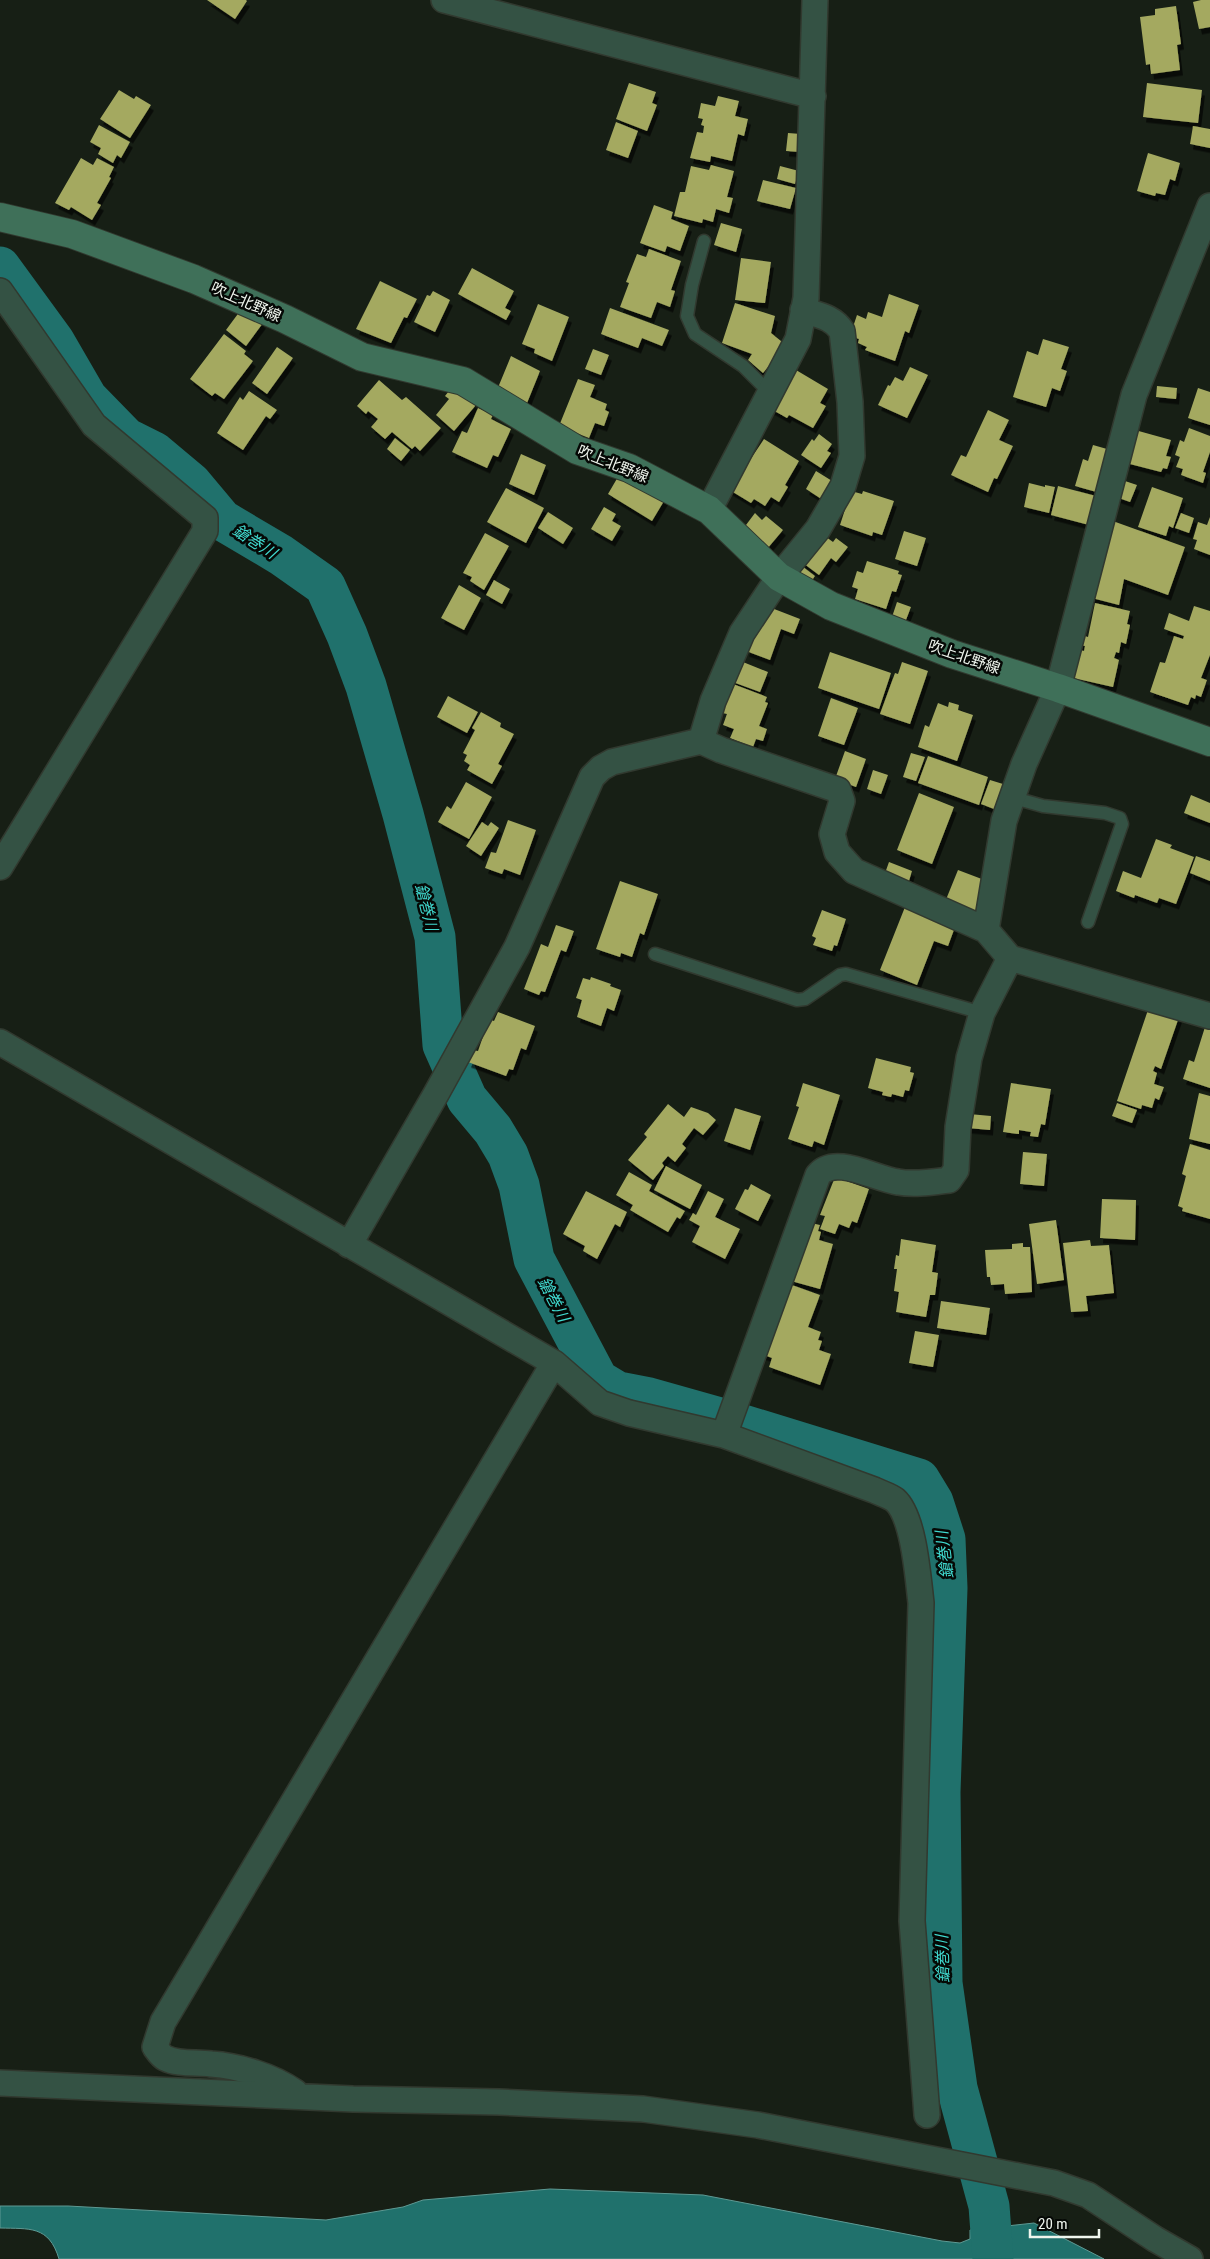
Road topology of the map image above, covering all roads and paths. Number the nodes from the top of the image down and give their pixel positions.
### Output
1 (444, 0) edge
2 (815, 0) edge
3 (812, 96) junction
4 (1210, 206) edge
5 (0, 217) edge
6 (704, 241) dead end
7 (0, 291) edge
8 (803, 310) junction
9 (770, 392) junction
10 (708, 510) junction
11 (779, 577) junction
12 (1058, 688) junction
13 (701, 741) junction
14 (1210, 742) edge
15 (1010, 797) junction
16 (0, 867) edge
17 (1088, 922) dead end
18 (986, 930) junction
19 (656, 954) dead end
20 (1010, 958) junction
21 (982, 1013) junction
22 (1210, 1016) edge
23 (0, 1042) edge
24 (349, 1245) junction
25 (554, 1363) junction
26 (724, 1435) junction
27 (0, 2083) edge
28 (301, 2097) junction
29 (927, 2115) dead end
30 (1210, 2253) edge
31 (1180, 2254) edge

1 - 3 street
2 - 3 street
3 - 8 street
4 - 12 street
5 - 10 main road, 吹上北野線
6 - 9 lane
7 - 16 street
8 - 9 street
8 - 11 street
9 - 10 street
10 - 11 main road, 吹上北野線
11 - 12 main road, 吹上北野線
11 - 13 street
12 - 14 main road, 吹上北野線
12 - 15 street
13 - 18 street
13 - 24 street
15 - 17 lane
15 - 18 street
18 - 20 street
19 - 21 lane
20 - 21 street
20 - 22 street
21 - 26 street
23 - 24 street
24 - 25 street
25 - 26 street
25 - 28 street
26 - 29 street
27 - 28 street
28 - 31 street
30 - 31 street

